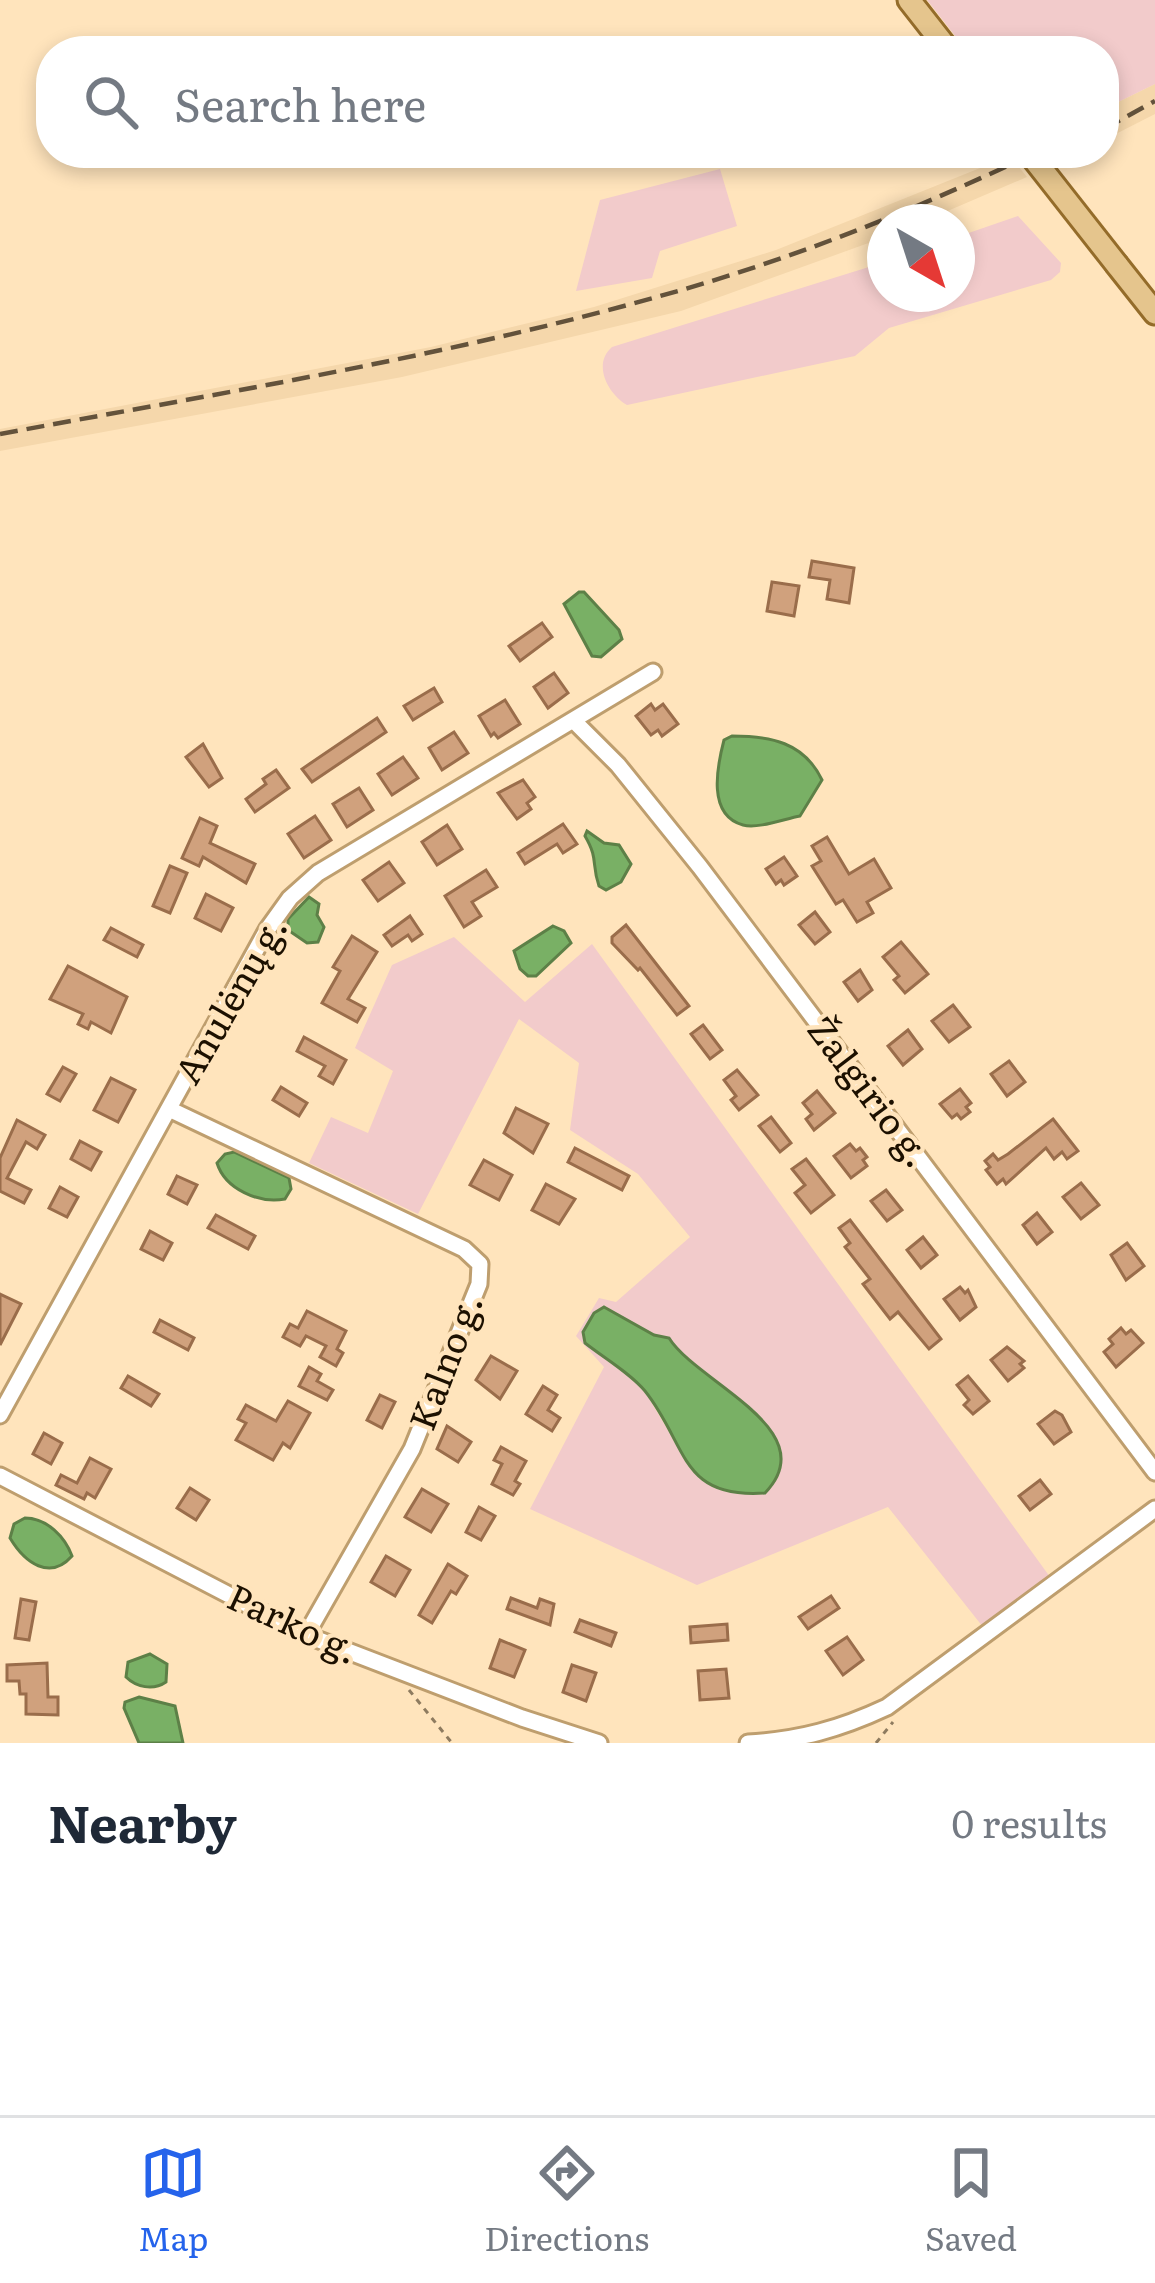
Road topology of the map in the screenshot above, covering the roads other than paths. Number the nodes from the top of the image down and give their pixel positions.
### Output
1 (909, 0) edge
2 (937, 36) edge
3 (1041, 168) edge
4 (1155, 313) edge
5 (653, 672) dead end
6 (574, 721) junction
7 (169, 1109) junction
8 (0, 1412) edge
9 (1155, 1472) edge
10 (0, 1476) edge
11 (1155, 1509) edge
12 (306, 1635) junction
13 (598, 1743) edge
14 (748, 1743) edge

1 - 2 main road
3 - 4 main road, bridge
5 - 6 street, Anulėnų g.
6 - 7 street, Anulėnų g.
6 - 9 street, Žalgirio g.
7 - 8 street, Anulėnų g.
7 - 12 street, Kalno g.
10 - 12 street, Parko g.
11 - 14 street
12 - 13 street, Parko g.

